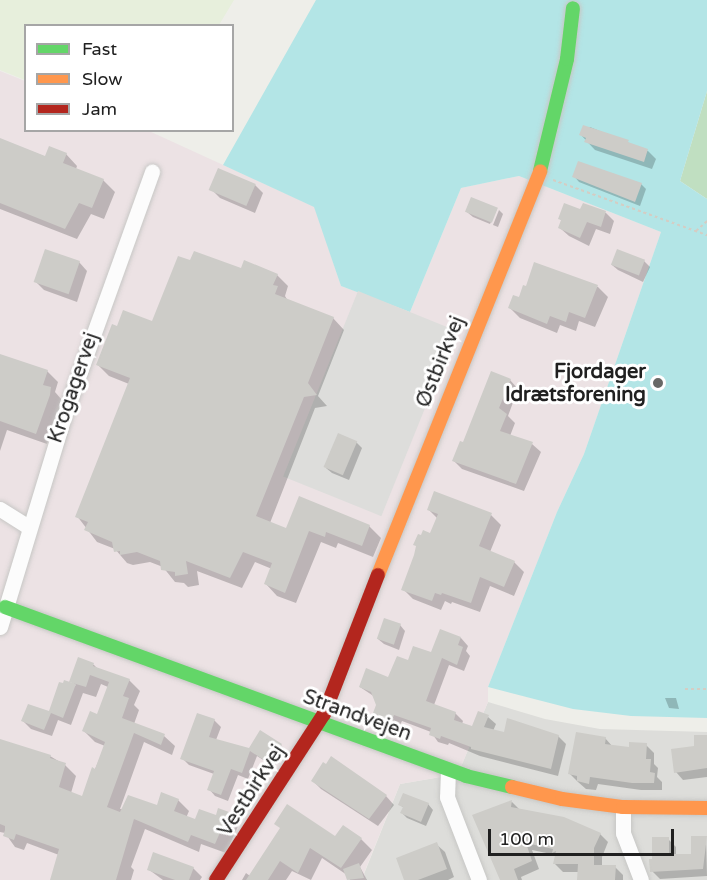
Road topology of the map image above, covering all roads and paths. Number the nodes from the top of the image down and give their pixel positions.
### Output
1 (573, 8) dead end
2 (152, 172) dead end
3 (539, 174) junction
4 (707, 221) edge
5 (696, 231) junction
6 (707, 235) edge
7 (0, 508) edge
8 (29, 527) junction
9 (5, 607) junction
10 (0, 627) edge
11 (686, 688) dead end
12 (707, 689) edge
13 (320, 723) junction
14 (448, 770) junction
15 (623, 807) junction
16 (707, 808) edge
17 (216, 880) edge
18 (479, 880) edge
19 (641, 880) edge

1 - 3 street, Østbirkvej
2 - 8 street, Krogagervej
3 - 5 path
3 - 13 street, Østbirkvej
4 - 5 path
5 - 6 path
7 - 8 street
8 - 9 street, Krogagervej
9 - 10 street, Krogagervej
9 - 13 street, Strandvejen
11 - 12 path
13 - 14 street, Strandvejen
13 - 17 street, Vestbirkvej
14 - 15 street, Strandvejen
14 - 18 street
15 - 16 street, Strandvejen
15 - 19 street

